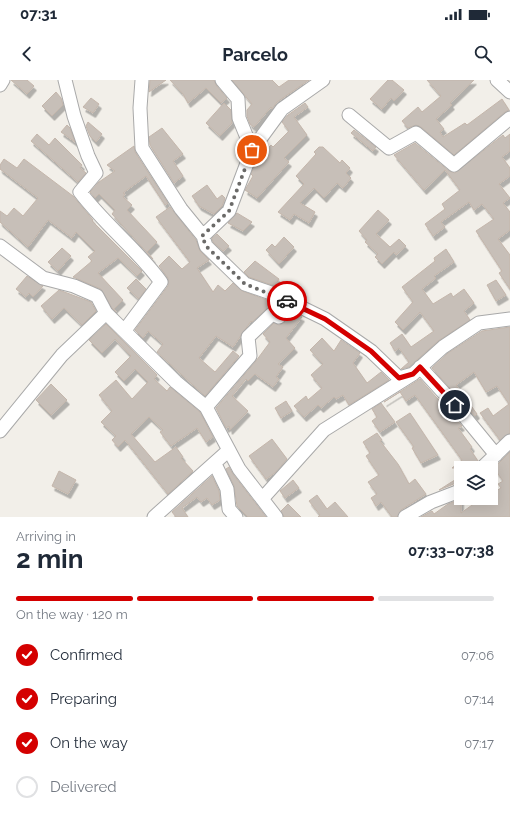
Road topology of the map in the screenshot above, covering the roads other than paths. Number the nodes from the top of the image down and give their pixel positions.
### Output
1 (3, 80) edge
2 (65, 80) edge
3 (142, 80) edge
4 (222, 80) edge
5 (323, 80) edge
6 (497, 80) edge
7 (0, 85) edge
8 (510, 92) edge
9 (349, 115) dead end
10 (510, 118) edge
11 (252, 150) junction
12 (202, 236) junction
13 (0, 246) edge
14 (278, 296) junction
15 (106, 313) junction
16 (510, 319) edge
17 (124, 330) junction
18 (416, 371) junction
19 (206, 407) junction
20 (0, 430) edge
21 (510, 441) edge
22 (229, 450) junction
23 (496, 455) junction
24 (490, 461) edge
25 (215, 464) junction
26 (454, 493) edge
27 (262, 499) junction
28 (154, 517) edge
29 (236, 517) edge
30 (276, 517) edge
31 (405, 517) edge

1 - 7 street
2 - 17 street
3 - 12 street
4 - 11 street
5 - 11 street
6 - 8 street
9 - 10 street
11 - 12 street
12 - 14 street
13 - 15 street
14 - 18 street
14 - 19 street
15 - 17 street
15 - 20 street
16 - 18 street
17 - 19 street
18 - 23 street
18 - 27 street
19 - 22 street
21 - 23 street
22 - 25 street
22 - 27 street
23 - 24 street
25 - 28 street
25 - 29 street
26 - 31 street
27 - 30 street

